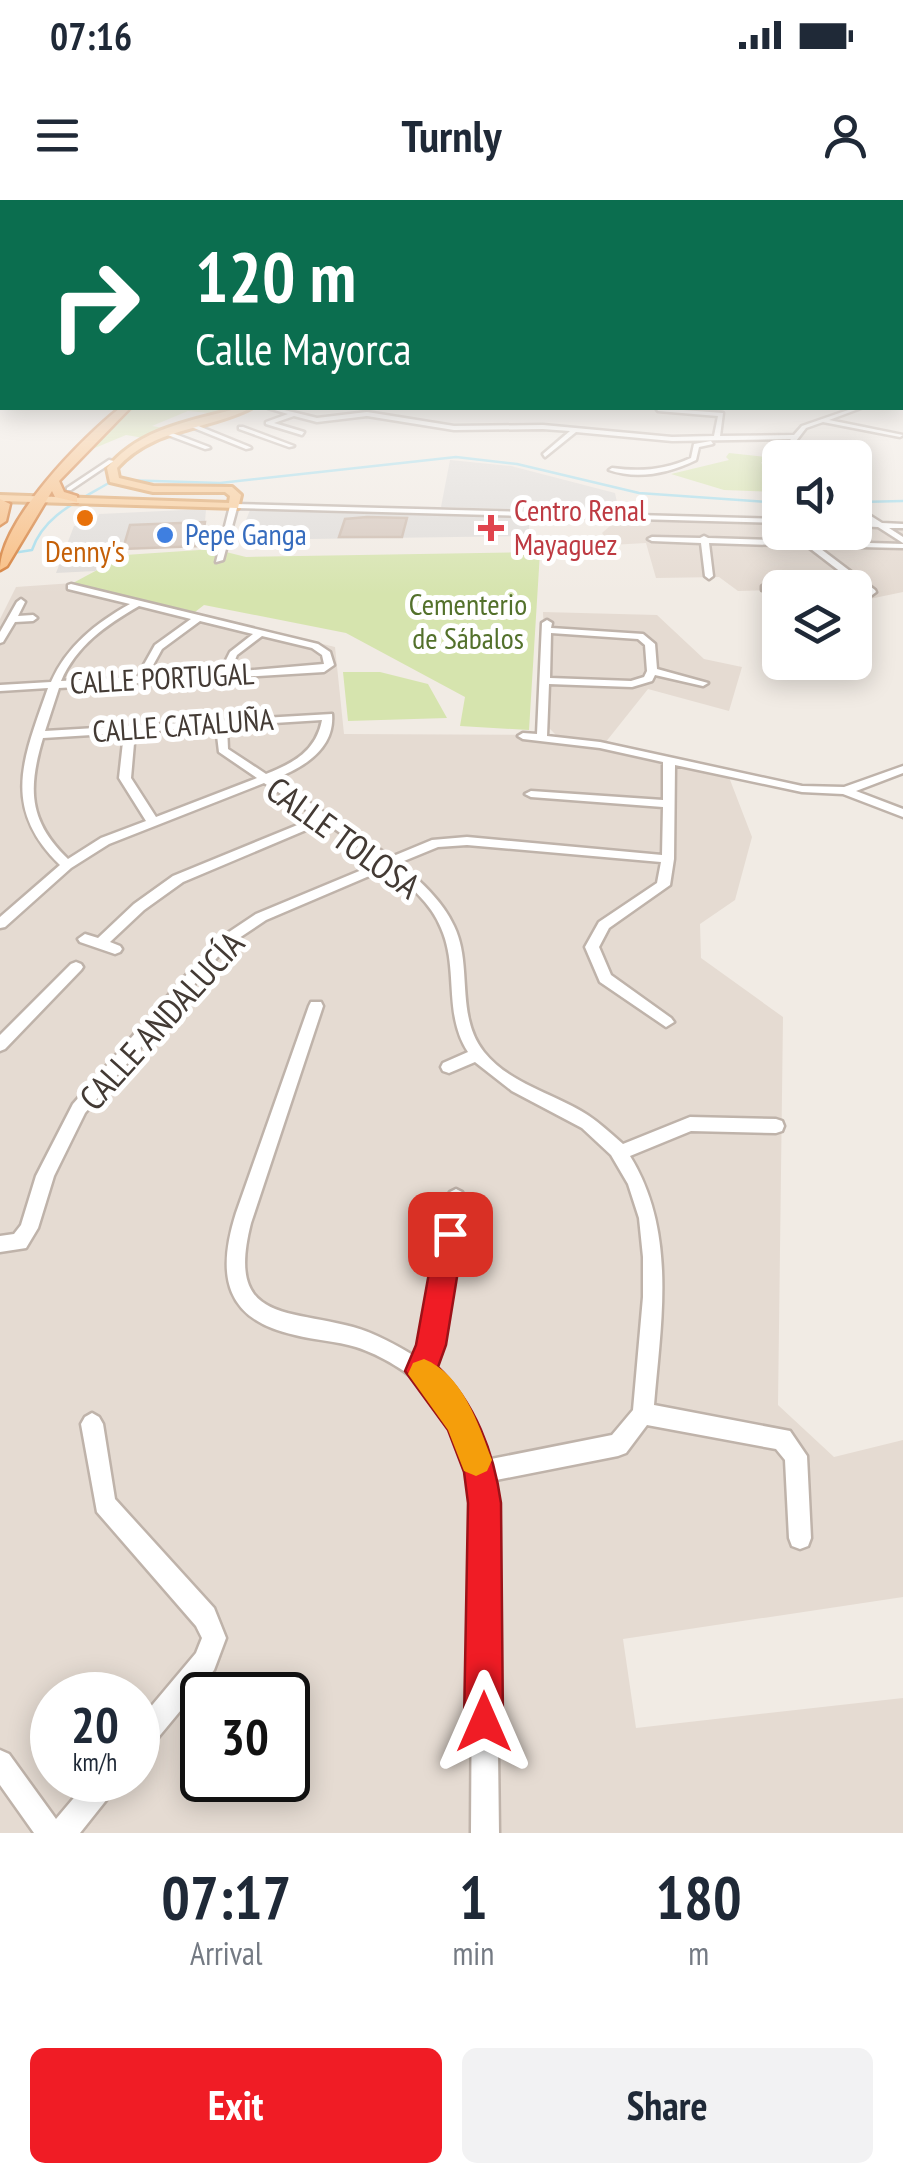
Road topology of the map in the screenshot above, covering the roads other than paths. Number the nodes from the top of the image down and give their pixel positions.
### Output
1 (73, 441) edge
2 (86, 441) edge
3 (145, 441) edge
4 (190, 441) edge
5 (234, 441) edge
6 (263, 441) edge
7 (280, 441) edge
8 (562, 441) edge
9 (762, 442) edge
10 (291, 446) dead end
11 (207, 448) dead end
12 (545, 455) dead end
13 (54, 458) dead end
14 (613, 466) dead end
15 (111, 472) junction
16 (53, 478) junction
17 (30, 485) dead end
18 (233, 492) junction
19 (75, 497) junction
20 (20, 498) junction
21 (38, 498) junction
22 (0, 501) edge
23 (182, 505) junction
24 (234, 506) junction
25 (872, 520) edge
26 (762, 521) edge
27 (0, 524) edge
28 (872, 525) edge
29 (880, 525) junction
30 (903, 526) edge
31 (704, 538) junction
32 (652, 539) dead end
33 (762, 541) edge
34 (872, 543) edge
35 (903, 543) edge
36 (817, 550) edge
37 (8, 552) edge
38 (219, 560) dead end
39 (843, 570) edge
40 (710, 576) dead end
41 (70, 588) dead end
42 (21, 602) dead end
43 (138, 603) junction
44 (33, 618) dead end
45 (198, 618) junction
46 (12, 620) junction
47 (261, 632) junction
48 (0, 640) edge
49 (652, 671) junction
50 (224, 676) junction
51 (140, 680) junction
52 (545, 680) junction
53 (702, 683) dead end
54 (55, 685) junction
55 (0, 688) edge
56 (221, 723) junction
57 (130, 729) junction
58 (38, 735) junction
59 (523, 736) dead end
60 (542, 738) junction
61 (669, 759) junction
62 (903, 769) edge
63 (264, 781) junction
64 (845, 792) junction
65 (531, 794) dead end
66 (668, 804) junction
67 (903, 814) edge
68 (324, 818) junction
69 (152, 822) junction
70 (668, 859) junction
71 (385, 861) junction
72 (67, 865) junction
73 (0, 924) edge
74 (100, 944) dead end
75 (75, 967) dead end
76 (316, 1006) dead end
77 (666, 1022) dead end
78 (0, 1045) edge
79 (476, 1055) junction
80 (449, 1066) dead end
81 (776, 1126) dead end
82 (620, 1153) junction
83 (456, 1197) dead end
84 (9, 1243) edge
85 (421, 1371) junction
86 (643, 1414) junction
87 (92, 1424) dead end
88 (480, 1472) junction
89 (800, 1538) dead end
90 (160, 1715) edge
91 (0, 1763) edge
92 (88, 1802) edge
93 (50, 1833) edge
94 (62, 1833) edge
95 (485, 1833) edge

1 - 13 highway
2 - 16 highway
3 - 15 main road
4 - 11 street
5 - 6 street
7 - 10 street
8 - 12 street
9 - 14 street
15 - 18 main road
15 - 19 street
16 - 19 highway
16 - 21 highway
17 - 20 highway
18 - 23 main road
18 - 24 main road
19 - 21 main road
19 - 23 main road
19 - 37 main road
20 - 21 main road
20 - 22 main road
20 - 27 highway
21 - 37 highway
22 - 27 highway
23 - 24 main road
24 - 26 street
24 - 38 street
25 - 29 street
28 - 29 street
29 - 30 street
29 - 35 street
31 - 32 street
31 - 33 street
31 - 40 street
34 - 35 street
36 - 39 street
41 - 43 street
42 - 46 street
43 - 45 street
43 - 54 street
44 - 46 street
45 - 47 street
45 - 51 street
46 - 48 street
47 - 50 street
47 - 50 street, CALLE PORTUGAL
49 - 52 street
49 - 52 street
49 - 53 street
50 - 51 street, CALLE PORTUGAL
51 - 54 street, CALLE PORTUGAL
52 - 60 street
54 - 55 street, CALLE PORTUGAL
54 - 58 street
56 - 57 street, CALLE CATALUÑA
56 - 63 street, CALLE TOLOSA
56 - 63 street, CALLE CATALUÑA
57 - 58 street, CALLE CATALUÑA
57 - 69 street
58 - 72 street
59 - 60 street
60 - 61 street
61 - 64 street
61 - 66 street
62 - 64 street
63 - 68 street, CALLE TOLOSA
63 - 69 street
64 - 67 street
65 - 66 street
66 - 70 street
68 - 71 street, CALLE TOLOSA
68 - 74 street
69 - 72 street
70 - 71 street, CALLE ANDALUCÍA
70 - 77 street
71 - 79 street, CALLE TOLOSA
71 - 84 street, CALLE ANDALUCÍA
72 - 73 street
75 - 78 street
76 - 85 street
79 - 80 street
79 - 82 street, CALLE TOLOSA
81 - 82 street
82 - 86 street, CALLE TOLOSA
83 - 85 street
85 - 88 street
86 - 88 street
86 - 89 street
87 - 90 street
88 - 95 street
91 - 93 street
92 - 94 street

